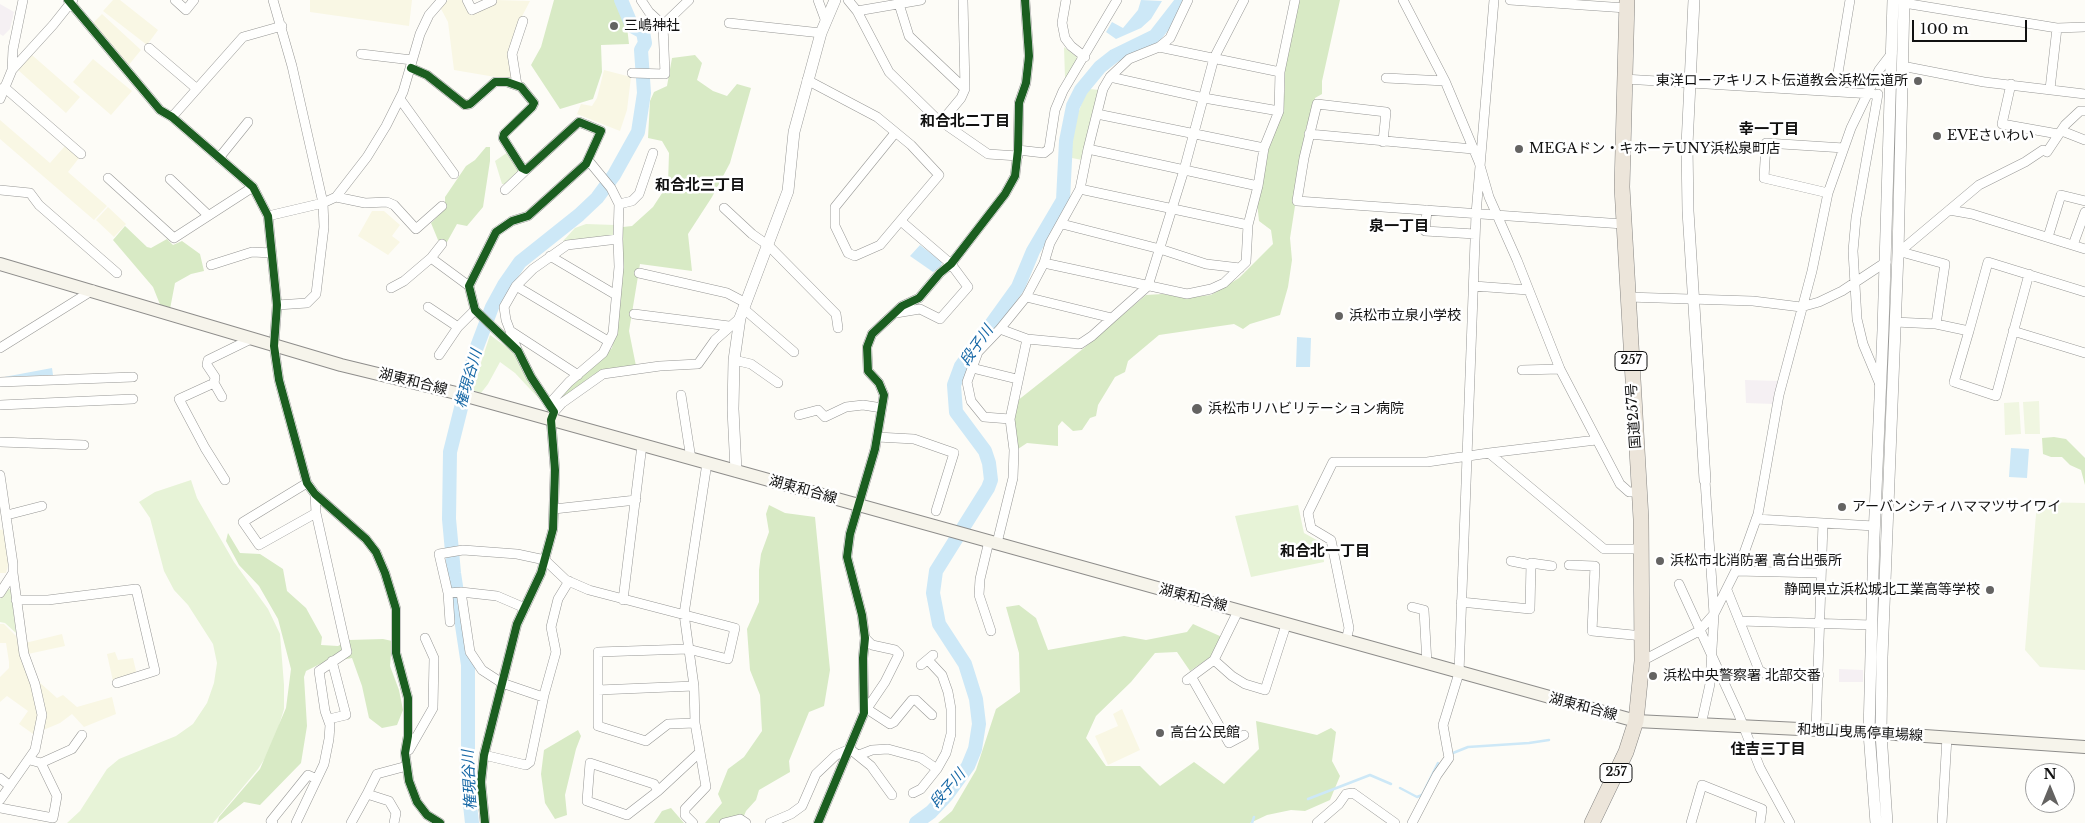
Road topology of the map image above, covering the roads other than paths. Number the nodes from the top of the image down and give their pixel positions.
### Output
1 (23, 0) edge
2 (174, 0) edge
3 (194, 0) edge
4 (273, 0) edge
5 (442, 0) edge
6 (467, 0) edge
7 (641, 0) edge
8 (689, 0) edge
9 (818, 0) edge
10 (835, 0) edge
11 (848, 0) edge
12 (922, 0) edge
13 (964, 0) edge
14 (1025, 0) edge
15 (1066, 0) edge
16 (1117, 0) edge
17 (1188, 0) edge
18 (1244, 0) edge
19 (1294, 0) edge
20 (1402, 0) edge
21 (1494, 0) edge
22 (1510, 0) edge
23 (1694, 0) edge
24 (1850, 0) edge
25 (70, 1) edge
26 (492, 1) edge
27 (1900, 1) edge
28 (899, 4) junction
29 (1626, 4) edge
30 (857, 11) junction
31 (825, 19) junction
32 (523, 21) dead end
33 (729, 23) dead end
34 (663, 25) junction
35 (282, 26) junction
36 (2085, 26) edge
37 (2057, 28) junction
38 (820, 33) junction
39 (1158, 47) junction
40 (149, 48) dead end
41 (1892, 53) junction
42 (361, 54) dead end
43 (1085, 57) junction
44 (1214, 58) junction
45 (412, 64) junction
46 (1902, 66) junction
47 (12, 70) junction
48 (1280, 72) junction
49 (632, 73) dead end
50 (1110, 76) junction
51 (1386, 78) dead end
52 (1624, 79) junction
53 (807, 80) junction
54 (1445, 81) junction
55 (1689, 83) junction
56 (2011, 84) junction
57 (518, 85) junction
58 (4, 87) junction
59 (965, 89) junction
60 (2050, 89) junction
61 (197, 90) junction
62 (1835, 91) junction
63 (1868, 93) junction
64 (1878, 94) junction
65 (1891, 94) junction
66 (2085, 94) edge
67 (1204, 98) junction
68 (0, 99) edge
69 (400, 100) junction
70 (1279, 111) junction
71 (2085, 111) edge
72 (1097, 114) junction
73 (172, 117) junction
74 (248, 122) dead end
75 (941, 122) junction
76 (2060, 132) junction
77 (895, 133) junction
78 (1194, 134) junction
79 (1309, 134) junction
80 (2085, 140) edge
81 (1383, 142) junction
82 (1264, 148) junction
83 (1844, 148) junction
84 (1473, 149) junction
85 (1088, 150) junction
86 (653, 153) dead end
87 (1018, 153) junction
88 (81, 154) dead end
89 (219, 158) junction
90 (588, 160) junction
91 (1479, 162) junction
92 (526, 170) junction
93 (1184, 170) junction
94 (454, 174) dead end
95 (108, 178) dead end
96 (170, 179) dead end
97 (1258, 186) junction
98 (253, 187) junction
99 (1080, 189) junction
100 (0, 190) edge
101 (505, 190) dead end
102 (1828, 193) junction
103 (336, 197) junction
104 (2085, 201) edge
105 (323, 202) junction
106 (619, 204) junction
107 (442, 206) dead end
108 (724, 208) dead end
109 (1172, 210) junction
110 (1427, 210) junction
111 (1949, 210) junction
112 (2085, 212) edge
113 (1476, 214) junction
114 (208, 215) junction
115 (268, 216) junction
116 (1499, 216) junction
117 (902, 222) junction
118 (1062, 224) junction
119 (1624, 224) junction
120 (1248, 225) junction
121 (1475, 234) junction
122 (2048, 237) junction
123 (618, 240) junction
124 (442, 244) dead end
125 (2073, 245) junction
126 (769, 246) junction
127 (1160, 249) junction
128 (2085, 249) edge
129 (272, 253) junction
130 (1898, 253) junction
131 (550, 256) junction
132 (431, 258) junction
133 (1886, 262) junction
134 (1044, 263) junction
135 (0, 264) edge
136 (951, 264) junction
137 (211, 265) dead end
138 (1240, 268) junction
139 (117, 273) dead end
140 (639, 273) dead end
141 (2029, 274) junction
142 (1856, 282) junction
143 (469, 286) junction
144 (516, 286) junction
145 (1148, 286) junction
146 (1474, 286) junction
147 (391, 288) dead end
148 (93, 290) junction
149 (1528, 290) junction
150 (2085, 292) edge
151 (616, 295) junction
152 (1026, 296) junction
153 (1627, 296) junction
154 (1694, 297) junction
155 (277, 305) junction
156 (1802, 306) junction
157 (428, 307) dead end
158 (743, 310) junction
159 (477, 313) junction
160 (634, 314) dead end
161 (894, 314) junction
162 (1112, 318) junction
163 (1895, 322) junction
164 (1936, 324) junction
165 (729, 326) junction
166 (458, 327) junction
167 (838, 328) dead end
168 (1000, 329) junction
169 (1968, 331) junction
170 (2013, 331) junction
171 (512, 332) junction
172 (251, 339) junction
173 (1027, 339) junction
174 (608, 341) junction
175 (274, 346) junction
176 (0, 348) edge
177 (518, 351) junction
178 (794, 352) dead end
179 (2085, 353) edge
180 (439, 355) dead end
181 (734, 360) junction
182 (972, 368) junction
183 (1560, 369) junction
184 (1522, 370) dead end
185 (578, 375) junction
186 (133, 377) dead end
187 (1018, 379) junction
188 (0, 382) edge
189 (214, 382) junction
190 (778, 383) dead end
191 (1881, 387) junction
192 (681, 395) dead end
193 (222, 396) dead end
194 (133, 400) dead end
195 (0, 406) edge
196 (882, 408) junction
197 (551, 412) junction
198 (799, 415) dead end
199 (1010, 419) junction
200 (877, 437) junction
201 (1596, 440) junction
202 (0, 442) edge
203 (84, 445) dead end
204 (642, 445) junction
205 (1489, 453) junction
206 (1467, 456) junction
207 (692, 459) junction
208 (707, 463) junction
209 (736, 471) junction
210 (0, 475) edge
211 (225, 480) dead end
212 (1705, 480) joint
213 (307, 483) junction
214 (1639, 492) junction
215 (316, 494) junction
216 (636, 500) junction
217 (42, 506) dead end
218 (859, 506) junction
219 (554, 509) junction
220 (936, 511) dead end
221 (316, 513) junction
222 (7, 515) junction
223 (1756, 519) junction
224 (1823, 523) junction
225 (1874, 526) junction
226 (993, 542) junction
227 (1642, 550) junction
228 (545, 560) junction
229 (1512, 561) dead end
230 (1531, 565) junction
231 (1568, 565) dead end
232 (1552, 566) dead end
233 (1736, 571) junction
234 (13, 573) junction
235 (1822, 573) junction
236 (569, 581) junction
237 (1679, 584) dead end
238 (1727, 590) junction
239 (462, 592) junction
240 (0, 593) edge
241 (448, 593) junction
242 (16, 600) junction
243 (623, 600) junction
244 (1461, 602) junction
245 (1412, 607) dead end
246 (525, 608) junction
247 (1238, 611) junction
248 (684, 614) junction
249 (1714, 614) junction
250 (1740, 621) junction
251 (450, 622) dead end
252 (1820, 624) junction
253 (1286, 625) junction
254 (1872, 625) junction
255 (991, 631) dead end
256 (1699, 631) junction
257 (1643, 636) junction
258 (425, 638) dead end
259 (865, 638) junction
260 (1346, 641) junction
261 (688, 649) junction
262 (927, 660) dead end
263 (1214, 660) junction
264 (332, 661) junction
265 (1642, 661) junction
266 (1713, 661) junction
267 (1426, 664) junction
268 (1459, 672) junction
269 (1819, 675) junction
270 (117, 683) dead end
271 (502, 683) junction
272 (694, 686) junction
273 (598, 690) junction
274 (543, 697) junction
275 (866, 711) junction
276 (932, 715) dead end
277 (329, 719) junction
278 (1636, 722) junction
279 (696, 723) junction
280 (1701, 725) junction
281 (1743, 726) junction
282 (1816, 730) junction
283 (1875, 733) junction
284 (82, 735) dead end
285 (1244, 735) dead end
286 (1947, 737) junction
287 (2085, 747) edge
288 (850, 749) junction
289 (700, 752) junction
290 (484, 755) junction
291 (859, 755) junction
292 (30, 760) junction
293 (41, 762) junction
294 (406, 762) junction
295 (937, 769) junction
296 (0, 778) edge
297 (317, 779) junction
298 (10, 786) junction
299 (658, 791) junction
300 (913, 793) dead end
301 (367, 794) junction
302 (892, 795) dead end
303 (0, 800) edge
304 (0, 808) edge
305 (792, 819) edge
306 (273, 823) edge
307 (296, 823) edge
308 (351, 823) edge
309 (394, 823) edge
310 (440, 823) edge
311 (485, 823) edge
312 (693, 823) edge
313 (724, 823) edge
314 (746, 823) edge
315 (770, 823) edge
316 (818, 823) edge
317 (1317, 823) edge
318 (1395, 823) edge
319 (1412, 823) edge
320 (1592, 823) edge
321 (1691, 823) edge
322 (1760, 823) edge
323 (1790, 823) edge
324 (1876, 823) edge
325 (1887, 823) edge
326 (1942, 823) edge

1 - 47 street
2 - 3 street
4 - 35 street
5 - 45 street
6 - 26 street
7 - 34 street
8 - 34 street
9 - 31 street
10 - 31 street
11 - 30 street
12 - 28 street
13 - 59 street
14 - 87 street
15 - 43 street
16 - 43 street
17 - 39 street
18 - 44 street
19 - 48 street
20 - 54 street
21 - 91 street
22 - 29 street
23 - 55 street
24 - 62 street
25 - 47 street
25 - 73 street
27 - 37 street
27 - 41 street
27 - 46 street
28 - 30 street
28 - 59 street
29 - 52 highway, 国道257号 / 257
30 - 75 street
31 - 38 street
32 - 57 street
33 - 38 street
34 - 49 street
35 - 61 street
35 - 105 street
36 - 37 street
37 - 60 street
38 - 53 street
39 - 44 street
39 - 50 street
40 - 61 street
41 - 63 street
41 - 65 street
42 - 45 street
43 - 87 street
44 - 48 street
44 - 67 street
45 - 57 street
45 - 69 street
46 - 56 street
46 - 130 street
47 - 58 street
48 - 70 street
50 - 67 street
50 - 72 street
51 - 54 street
52 - 55 street
52 - 119 highway, 国道257号 / 257
53 - 77 street
53 - 126 street
54 - 84 street
55 - 62 street
55 - 154 street
56 - 60 street
56 - 76 street
57 - 92 street
58 - 68 street
58 - 88 street
59 - 75 street
60 - 66 street
61 - 73 street
62 - 63 street
63 - 64 street
63 - 83 street
64 - 65 street
64 - 142 street
65 - 133 street
67 - 70 street
67 - 78 street
69 - 94 street
69 - 103 street
70 - 82 street
71 - 76 street
72 - 78 street
72 - 85 street
73 - 89 street
74 - 89 street
75 - 87 street
76 - 80 street
76 - 111 street
77 - 117 street
77 - 117 street
78 - 82 street
78 - 93 street
79 - 81 street
79 - 81 street
79 - 110 street
81 - 84 street
82 - 97 street
83 - 102 street
83 - 102 street
84 - 91 street
85 - 93 street
85 - 99 street
86 - 106 street
87 - 136 street
89 - 98 street
90 - 92 street
90 - 106 street
90 - 143 street
91 - 113 street
91 - 116 street
92 - 101 street
93 - 97 street
93 - 109 street
95 - 114 street
96 - 114 street
97 - 120 street
98 - 114 street
98 - 115 street
99 - 109 street
99 - 118 street
100 - 139 street
102 - 156 street
103 - 105 street
103 - 107 street
104 - 122 street
105 - 115 street
105 - 155 street
106 - 123 street
108 - 126 street
109 - 120 street
109 - 127 street
110 - 113 street
110 - 121 street
111 - 122 street
111 - 130 street
112 - 125 street
113 - 116 street
113 - 121 street
115 - 129 street
116 - 119 street
116 - 149 street
117 - 136 street
118 - 127 street
118 - 134 street
119 - 153 highway, 国道257号 / 257
120 - 138 street
121 - 146 street
122 - 125 street
123 - 131 street
123 - 151 street
124 - 132 street
125 - 128 street
126 - 158 street
126 - 167 street
127 - 138 street
127 - 145 street
129 - 137 street
129 - 155 street
130 - 163 street
130 - 164 street
131 - 144 street
131 - 151 street
132 - 143 street
132 - 147 street
133 - 142 street
133 - 191 street
134 - 145 street
134 - 152 street
135 - 148 main road, 湖東和合線
136 - 161 street
136 - 161 street
138 - 145 street
140 - 158 street
141 - 150 street
141 - 169 street
141 - 170 street
142 - 156 street
142 - 191 street
143 - 159 street
144 - 171 street
144 - 174 street
145 - 162 street
146 - 149 street
146 - 206 street
148 - 172 main road, 湖東和合線
148 - 176 street
149 - 183 street
151 - 174 street
152 - 162 street
152 - 168 street
153 - 154 street
153 - 214 highway, 国道257号 / 257
154 - 156 street
154 - 212 street
155 - 175 street
156 - 223 street
157 - 166 street
158 - 165 street
158 - 178 street
158 - 181 street
159 - 166 street
159 - 177 street
160 - 165 street
161 - 196 street
162 - 173 street
163 - 164 street
163 - 283 street
164 - 169 street
165 - 197 street
166 - 180 street
168 - 173 street
168 - 182 street
169 - 170 street
170 - 179 street
171 - 177 street
171 - 185 street
172 - 175 main road, 湖東和合線
172 - 189 street
173 - 187 street
174 - 185 street
175 - 197 main road, 湖東和合線
175 - 213 street
177 - 197 street
181 - 190 street
181 - 209 street
182 - 187 street
182 - 199 street
183 - 184 street
183 - 201 street
185 - 197 street
186 - 188 street
187 - 199 street
189 - 193 street
189 - 211 street
191 - 225 street
192 - 207 street
194 - 195 street
196 - 198 street
196 - 200 street
197 - 204 main road, 湖東和合線
197 - 219 street
199 - 226 street
200 - 218 street
200 - 220 street
201 - 205 street
201 - 214 street
202 - 203 street
204 - 207 main road, 湖東和合線
204 - 216 street
205 - 206 street
205 - 227 street
206 - 244 street
206 - 260 street
207 - 208 main road, 湖東和合線
208 - 209 main road, 湖東和合線
208 - 248 street
209 - 218 main road, 湖東和合線
210 - 222 street
212 - 249 street
213 - 215 street
213 - 221 street
214 - 227 highway, 国道257号 / 257
215 - 221 street
215 - 294 street
216 - 219 street
216 - 243 street
217 - 222 street
218 - 226 main road, 湖東和合線
218 - 259 street
219 - 228 street
221 - 264 street
222 - 234 street
223 - 224 street
223 - 233 street
224 - 225 street
224 - 235 street
225 - 254 street
226 - 247 main road, 湖東和合線
226 - 255 street
227 - 257 highway, 国道257号 / 257
228 - 236 street
228 - 241 street
228 - 246 street
229 - 230 street
230 - 232 street
230 - 244 street
231 - 257 street
233 - 235 street
233 - 238 street
234 - 240 street
234 - 242 street
235 - 252 street
236 - 243 street
236 - 274 street
237 - 256 street
238 - 249 street
238 - 250 street
239 - 241 street
239 - 246 street
239 - 271 street
241 - 251 street
242 - 270 street
242 - 292 street
243 - 248 street
244 - 268 street
245 - 267 street
246 - 271 street
247 - 253 main road, 湖東和合線
247 - 263 street
248 - 261 street
248 - 261 street
249 - 256 street
249 - 266 street
250 - 252 street
250 - 269 street
252 - 254 street
252 - 269 street
253 - 260 main road, 湖東和合線
253 - 263 street
254 - 283 street
256 - 265 street
256 - 266 street
257 - 265 highway, 国道257号 / 257
258 - 294 street
259 - 275 street
259 - 275 street
260 - 267 main road, 湖東和合線
261 - 272 street
261 - 273 street
262 - 295 street
263 - 285 street
264 - 277 street
264 - 277 street
265 - 278 highway, 国道257号 / 257
266 - 280 street
266 - 281 street
267 - 268 main road, 湖東和合線
268 - 278 main road, 湖東和合線
268 - 319 street
269 - 282 street
271 - 274 street
271 - 290 street
272 - 273 street
272 - 279 street
273 - 279 street
274 - 290 street
275 - 276 street
275 - 288 street
277 - 297 street
278 - 280 main road, 和地山曳馬停車場線
278 - 320 highway, 国道257号 / 257
279 - 289 street
280 - 281 main road, 和地山曳馬停車場線
281 - 282 main road, 和地山曳馬停車場線
281 - 323 street
282 - 283 main road, 和地山曳馬停車場線
283 - 286 main road, 和地山曳馬停車場線
283 - 324 street
283 - 325 street
284 - 293 street
286 - 287 main road, 和地山曳馬停車場線
286 - 326 street
288 - 291 street
288 - 305 street
288 - 316 street
289 - 299 street
289 - 312 street
290 - 311 street
291 - 295 street
291 - 302 street
292 - 293 street
292 - 298 street
293 - 304 street
294 - 301 street
294 - 310 street
295 - 300 street
296 - 298 street
297 - 306 street
297 - 307 street
298 - 303 street
299 - 299 street
301 - 308 street
301 - 309 street
305 - 315 street
313 - 314 street
317 - 318 street
321 - 322 street

